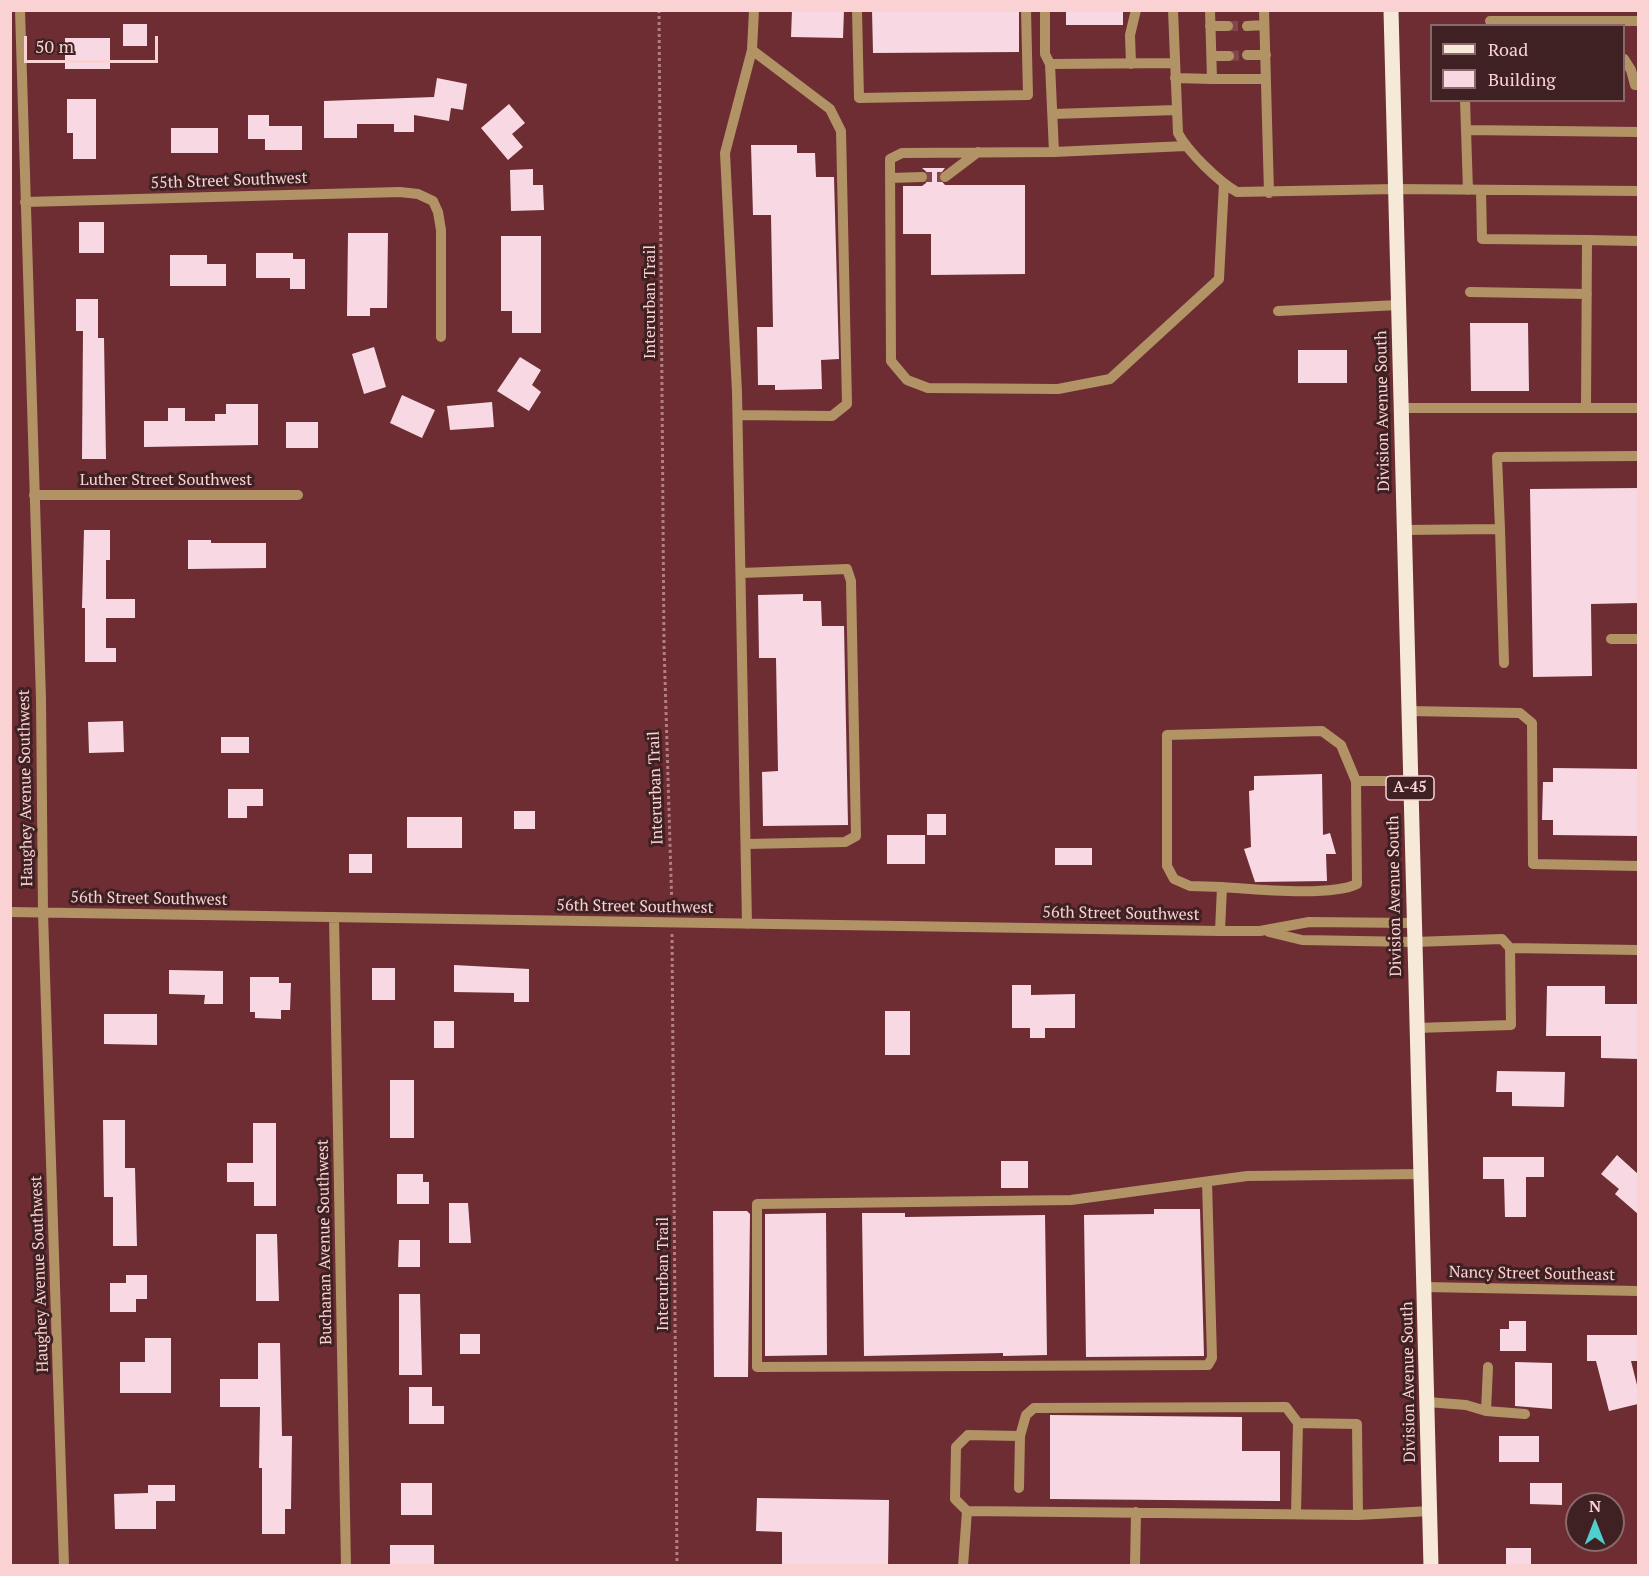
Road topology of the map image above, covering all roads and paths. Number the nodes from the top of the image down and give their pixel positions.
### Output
1 (21, 10) edge
2 (659, 10) edge
3 (754, 10) edge
4 (857, 10) edge
5 (1026, 10) edge
6 (1045, 10) edge
7 (1136, 10) edge
8 (1173, 10) edge
9 (1210, 10) edge
10 (1264, 10) edge
11 (1391, 10) edge
12 (1489, 19) edge
13 (1638, 21) edge
14 (1264, 25) junction
15 (1210, 26) junction
16 (1228, 26) tunnel mouth
17 (1247, 26) tunnel mouth
18 (752, 50) junction
19 (1247, 55) tunnel mouth
20 (1266, 55) junction
21 (1212, 56) junction
22 (1229, 56) tunnel mouth
23 (1625, 62) edge
24 (1175, 63) junction
25 (1050, 64) junction
26 (1131, 64) junction
27 (1175, 78) junction
28 (1212, 79) junction
29 (1266, 79) junction
30 (1638, 86) edge
31 (1465, 102) edge
32 (1176, 110) junction
33 (1053, 114) junction
34 (1466, 130) junction
35 (1638, 132) edge
36 (1186, 146) junction
37 (978, 152) junction
38 (1054, 152) junction
39 (922, 177) tunnel mouth
40 (945, 177) tunnel mouth
41 (890, 178) junction
42 (1224, 183) junction
43 (1395, 189) junction
44 (1468, 190) junction
45 (1481, 190) junction
46 (1638, 191) edge
47 (1269, 193) junction
48 (25, 202) junction
49 (1587, 240) junction
50 (1638, 240) edge
51 (1470, 292) dead end
52 (1587, 294) junction
53 (1398, 304) junction
54 (1278, 311) dead end
55 (441, 337) dead end
56 (1400, 408) junction
57 (1586, 408) junction
58 (1638, 408) edge
59 (738, 415) junction
60 (1638, 456) edge
61 (34, 495) junction
62 (298, 495) dead end
63 (1404, 530) junction
64 (1500, 530) junction
65 (741, 573) junction
66 (1611, 639) dead end
67 (1638, 639) edge
68 (1504, 663) dead end
69 (1408, 711) junction
70 (1356, 781) junction
71 (1410, 781) junction
72 (746, 844) junction
73 (1638, 866) edge
74 (1222, 887) junction
75 (10, 912) edge
76 (43, 913) junction
77 (334, 917) junction
78 (672, 923) junction
79 (1413, 923) junction
80 (747, 924) junction
81 (1220, 930) junction
82 (1260, 930) junction
83 (1414, 942) junction
84 (1510, 948) junction
85 (1638, 950) edge
86 (1416, 1028) junction
87 (1422, 1174) junction
88 (1207, 1182) junction
89 (1424, 1287) junction
90 (1638, 1291) edge
91 (1488, 1367) dead end
92 (1427, 1402) junction
93 (1486, 1411) junction
94 (1525, 1414) dead end
95 (1298, 1423) junction
96 (1020, 1436) junction
97 (1018, 1488) dead end
98 (967, 1511) junction
99 (1430, 1511) junction
100 (1136, 1512) junction
101 (1296, 1514) junction
102 (1358, 1515) junction
103 (64, 1566) edge
104 (346, 1566) edge
105 (677, 1566) edge
106 (963, 1566) edge
107 (1135, 1566) edge
108 (1431, 1566) edge

1 - 48 street, Haughey Avenue Southwest
2 - 78 path, Interurban Trail
3 - 18 street
4 - 5 street
6 - 25 street
7 - 26 street
8 - 24 street
9 - 15 street
10 - 14 street
11 - 43 main road, Division Avenue South / A-45
12 - 13 street
14 - 17 street
14 - 20 street
15 - 16 street
15 - 21 street
18 - 59 street
18 - 59 street
19 - 20 street
20 - 29 street
21 - 22 street
21 - 28 street
23 - 30 street
24 - 26 street
24 - 27 street
25 - 26 street
25 - 33 street
27 - 28 street
27 - 32 street
28 - 29 street
29 - 47 street
31 - 34 street
32 - 33 street
32 - 36 street
33 - 38 street
34 - 35 street
34 - 44 street
36 - 38 street
36 - 42 street
37 - 38 street
37 - 40 street
37 - 41 street
39 - 41 street
41 - 42 street
42 - 47 street
43 - 44 street
43 - 47 street
43 - 53 main road, Division Avenue South / A-45
44 - 45 street
45 - 46 street
45 - 49 street
48 - 55 street, 55th Street Southwest
48 - 61 street, Haughey Avenue Southwest
49 - 50 street
49 - 52 street
51 - 52 street
52 - 57 street
53 - 54 street
53 - 56 main road, Division Avenue South / A-45
56 - 57 street
56 - 63 main road, Division Avenue South / A-45
57 - 58 street
59 - 65 street
60 - 64 street
61 - 62 street, Luther Street Southwest
61 - 76 street, Haughey Avenue Southwest
63 - 64 street
63 - 69 main road, Division Avenue South / A-45
64 - 68 street
65 - 72 street
65 - 72 street
66 - 67 street
69 - 71 main road, Division Avenue South / A-45
69 - 73 street
70 - 71 street
70 - 74 street
70 - 74 street
71 - 79 main road, Division Avenue South / A-45
72 - 80 street
74 - 81 street
75 - 76 street, 56th Street Southwest
76 - 77 street, 56th Street Southwest
76 - 103 street, Haughey Avenue Southwest
77 - 78 street, 56th Street Southwest
77 - 104 street, Buchanan Avenue Southwest
78 - 80 street, 56th Street Southwest
78 - 105 path, Interurban Trail
79 - 82 street, 56th Street Southwest
79 - 83 main road, Division Avenue South / A-45
80 - 81 street, 56th Street Southwest
81 - 82 street, 56th Street Southwest
82 - 83 street, 56th Street Southwest
83 - 84 street, 56th Street Southwest
83 - 86 main road, Division Avenue South / A-45
84 - 85 street
84 - 86 street
86 - 87 main road, Division Avenue South / A-45
87 - 88 street
87 - 89 main road, Division Avenue South / A-45
88 - 88 street
89 - 90 street, Nancy Street Southeast
89 - 92 main road, Division Avenue South / A-45
91 - 93 street
92 - 93 street
92 - 99 main road, Division Avenue South / A-45
93 - 94 street
95 - 96 street
95 - 101 street
95 - 102 street
96 - 97 street
96 - 98 street
98 - 100 street
98 - 106 street
99 - 102 street
99 - 108 main road, Division Avenue South / A-45
100 - 101 street
100 - 107 street
101 - 102 street

